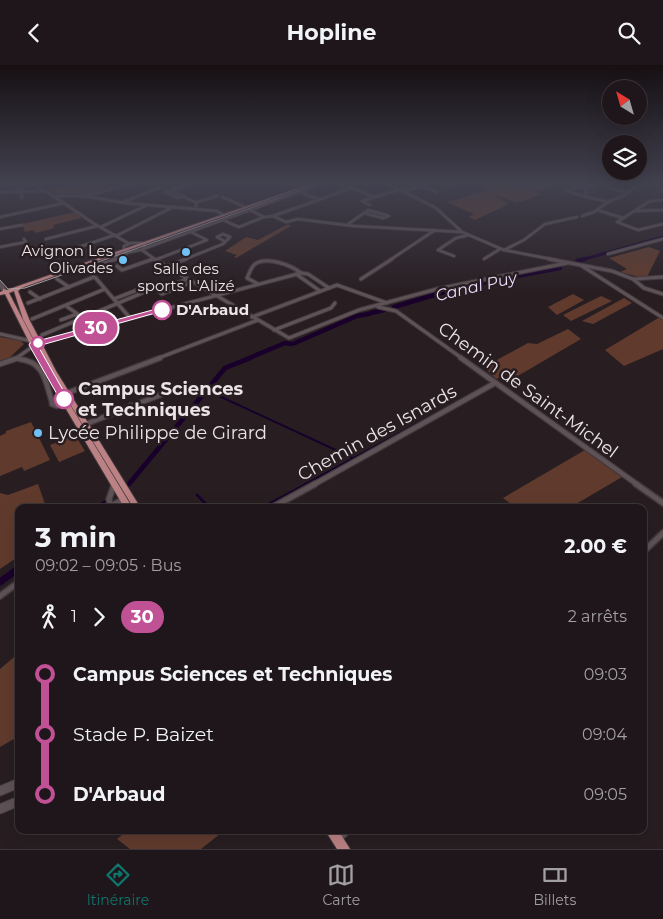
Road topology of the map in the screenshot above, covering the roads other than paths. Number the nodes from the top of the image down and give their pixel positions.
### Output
1 (87, 219) edge
2 (117, 219) edge
3 (150, 219) edge
4 (211, 219) edge
5 (218, 219) edge
6 (227, 219) edge
7 (260, 219) edge
8 (279, 219) edge
9 (356, 219) edge
10 (447, 219) edge
11 (569, 219) edge
12 (622, 219) edge
13 (223, 220) junction
14 (663, 223) edge
15 (22, 225) dead end
16 (347, 225) junction
17 (99, 227) junction
18 (0, 229) edge
19 (436, 230) junction
20 (191, 232) junction
21 (462, 232) junction
22 (469, 235) junction
23 (116, 236) junction
24 (24, 239) dead end
25 (46, 239) dead end
26 (663, 239) edge
27 (224, 241) dead end
28 (127, 243) junction
29 (200, 243) junction
30 (143, 246) junction
31 (0, 247) edge
32 (210, 249) junction
33 (500, 249) junction
34 (126, 250) junction
35 (504, 250) junction
36 (67, 251) dead end
37 (136, 251) junction
38 (145, 253) junction
39 (608, 254) dead end
40 (454, 256) dead end
41 (154, 259) junction
42 (484, 259) dead end
43 (567, 263) junction
44 (580, 264) junction
45 (117, 266) dead end
46 (166, 267) junction
47 (301, 273) junction
48 (296, 274) junction
49 (94, 277) junction
50 (663, 277) edge
51 (57, 279) dead end
52 (187, 279) junction
53 (361, 279) dead end
54 (634, 279) junction
55 (192, 282) junction
56 (0, 284) edge
57 (258, 284) junction
58 (19, 286) junction
59 (69, 287) junction
60 (329, 288) junction
61 (105, 289) junction
62 (320, 291) junction
63 (30, 292) dead end
64 (3, 293) edge
65 (663, 294) edge
66 (216, 295) junction
67 (40, 299) junction
68 (115, 301) junction
69 (18, 302) junction
70 (28, 303) dead end
71 (335, 303) dead end
72 (387, 303) junction
73 (66, 306) junction
74 (374, 306) junction
75 (77, 314) junction
76 (82, 317) junction
77 (252, 317) junction
78 (663, 317) edge
79 (32, 319) dead end
80 (130, 319) junction
81 (61, 320) dead end
82 (258, 320) junction
83 (25, 329) junction
84 (274, 330) junction
85 (0, 334) edge
86 (42, 335) dead end
87 (11, 337) junction
88 (34, 343) junction
89 (38, 354) junction
90 (15, 359) junction
91 (36, 363) junction
92 (0, 364) edge
93 (494, 383) junction
94 (183, 386) dead end
95 (64, 394) junction
96 (52, 402) junction
97 (66, 403) junction
98 (130, 406) junction
99 (157, 408) dead end
100 (86, 424) junction
101 (114, 483) junction
102 (129, 503) edge
103 (663, 503) edge
104 (110, 504) edge
105 (278, 504) edge
106 (663, 533) edge
107 (647, 548) edge
108 (15, 585) edge
109 (0, 596) edge
110 (15, 785) edge
111 (0, 791) edge
112 (15, 803) edge
113 (0, 809) edge

1 - 17 street
2 - 17 street
3 - 23 street
4 - 30 main road
5 - 30 main road
6 - 13 street
7 - 13 street
8 - 16 street
9 - 16 street
10 - 21 street
11 - 35 street
12 - 14 street
13 - 20 street
15 - 18 street
16 - 19 street
17 - 23 street
17 - 25 street
19 - 21 street
19 - 53 street
20 - 29 street
20 - 30 street
21 - 22 street
22 - 33 street
22 - 40 street
23 - 28 street
23 - 36 street
24 - 31 street
26 - 39 street
27 - 32 street
28 - 30 street
28 - 34 street
29 - 32 street
29 - 41 street
30 - 34 main road
30 - 37 street
30 - 38 street
32 - 46 street
33 - 35 street
33 - 42 street
34 - 37 street
34 - 58 main road
34 - 58 main road
35 - 43 street
37 - 38 street
37 - 49 street
38 - 41 street
41 - 45 street
41 - 46 street
43 - 44 street
43 - 72 street
44 - 54 street
44 - 78 street
46 - 52 street
47 - 48 street
47 - 57 street
47 - 60 street
48 - 57 street
48 - 62 street
49 - 59 street
49 - 61 street
50 - 54 street
51 - 59 street
52 - 55 street
52 - 55 street
54 - 65 street
55 - 66 street
56 - 64 street
57 - 66 street
58 - 64 main road
58 - 69 main road
59 - 67 street
60 - 62 street
60 - 72 street
61 - 68 street
61 - 73 street
62 - 77 street
63 - 67 street
64 - 69 main road
64 - 83 main road
66 - 77 street
66 - 80 street
67 - 70 street
68 - 68 street
68 - 76 street
68 - 80 street
69 - 88 main road
71 - 84 street
72 - 74 street
73 - 75 street
73 - 79 street
74 - 84 street
74 - 93 street, Chemin de Saint-Michel
75 - 76 street
75 - 81 street
76 - 86 street
77 - 82 street
80 - 88 street
82 - 84 street
82 - 95 street
83 - 87 street
83 - 88 main road
85 - 87 street
87 - 88 street
88 - 89 main road
88 - 90 street
88 - 95 main road
89 - 91 street
89 - 95 main road
90 - 91 street
90 - 92 street
91 - 96 street
93 - 103 street, Chemin de Saint-Michel
93 - 105 street, Chemin des Isnards
94 - 98 street
95 - 96 street
95 - 97 main road
95 - 100 main road
96 - 97 street
97 - 101 main road
98 - 99 street
98 - 100 street
100 - 102 main road
101 - 102 main road
101 - 104 street
106 - 107 street
108 - 109 street
110 - 111 street
112 - 113 street

